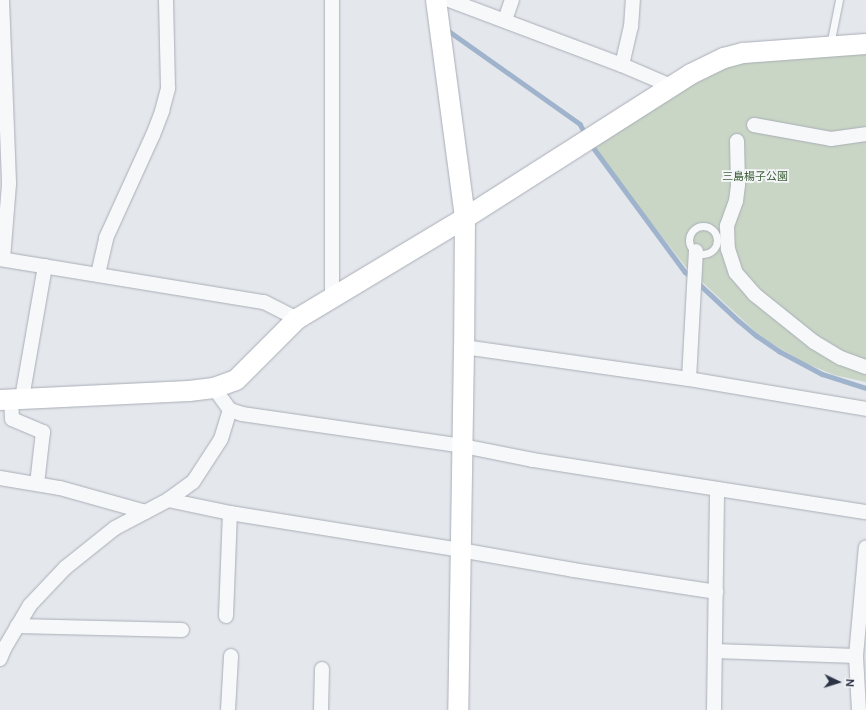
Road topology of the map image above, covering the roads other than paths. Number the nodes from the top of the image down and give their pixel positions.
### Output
1 (2, 0) edge
2 (166, 0) edge
3 (332, 0) edge
4 (436, 0) edge
5 (449, 0) edge
6 (512, 0) edge
7 (633, 0) edge
8 (838, 1) edge
9 (505, 20) junction
10 (866, 44) edge
11 (829, 47) junction
12 (622, 65) junction
13 (671, 86) junction
14 (754, 125) dead end
15 (866, 134) edge
16 (737, 141) dead end
17 (465, 218) junction
18 (696, 251) dead end
19 (1, 259) edge
20 (45, 266) junction
21 (98, 274) junction
22 (332, 297) junction
23 (297, 319) junction
24 (464, 347) junction
25 (866, 367) edge
26 (689, 379) junction
27 (214, 388) junction
28 (11, 399) edge
29 (230, 410) junction
30 (866, 410) edge
31 (463, 446) junction
32 (0, 478) edge
33 (37, 484) junction
34 (717, 489) junction
35 (168, 500) junction
36 (146, 512) junction
37 (866, 512) edge
38 (230, 513) junction
39 (866, 547) edge
40 (460, 550) junction
41 (716, 592) junction
42 (226, 616) dead end
43 (17, 626) junction
44 (182, 630) dead end
45 (715, 651) junction
46 (231, 656) dead end
47 (856, 656) junction
48 (0, 659) edge
49 (322, 669) dead end
50 (228, 710) edge
51 (321, 710) edge
52 (458, 710) edge
53 (714, 710) edge
54 (859, 710) edge

1 - 19 street
2 - 21 street
3 - 22 street
4 - 17 street
5 - 9 street
6 - 9 street
7 - 12 street
8 - 11 lane
9 - 12 street
10 - 11 street
11 - 13 street
12 - 13 street
13 - 17 street
14 - 15 street
16 - 25 street
17 - 22 street
17 - 24 street
18 - 26 street
19 - 20 street
20 - 21 street
20 - 28 street
21 - 23 street
22 - 23 street
23 - 27 street
24 - 26 street
24 - 31 street
26 - 30 street
27 - 28 street
27 - 29 street
28 - 33 street
29 - 31 street
29 - 35 street
31 - 34 street
31 - 40 street
32 - 33 street
33 - 36 street
34 - 37 street
34 - 41 street
35 - 36 street
35 - 38 street
36 - 43 street
38 - 40 street
38 - 42 street
39 - 47 street
40 - 41 street
40 - 52 street
41 - 45 street
43 - 44 street
43 - 48 street
45 - 47 street
45 - 53 street
46 - 50 street
47 - 54 street
49 - 51 street

